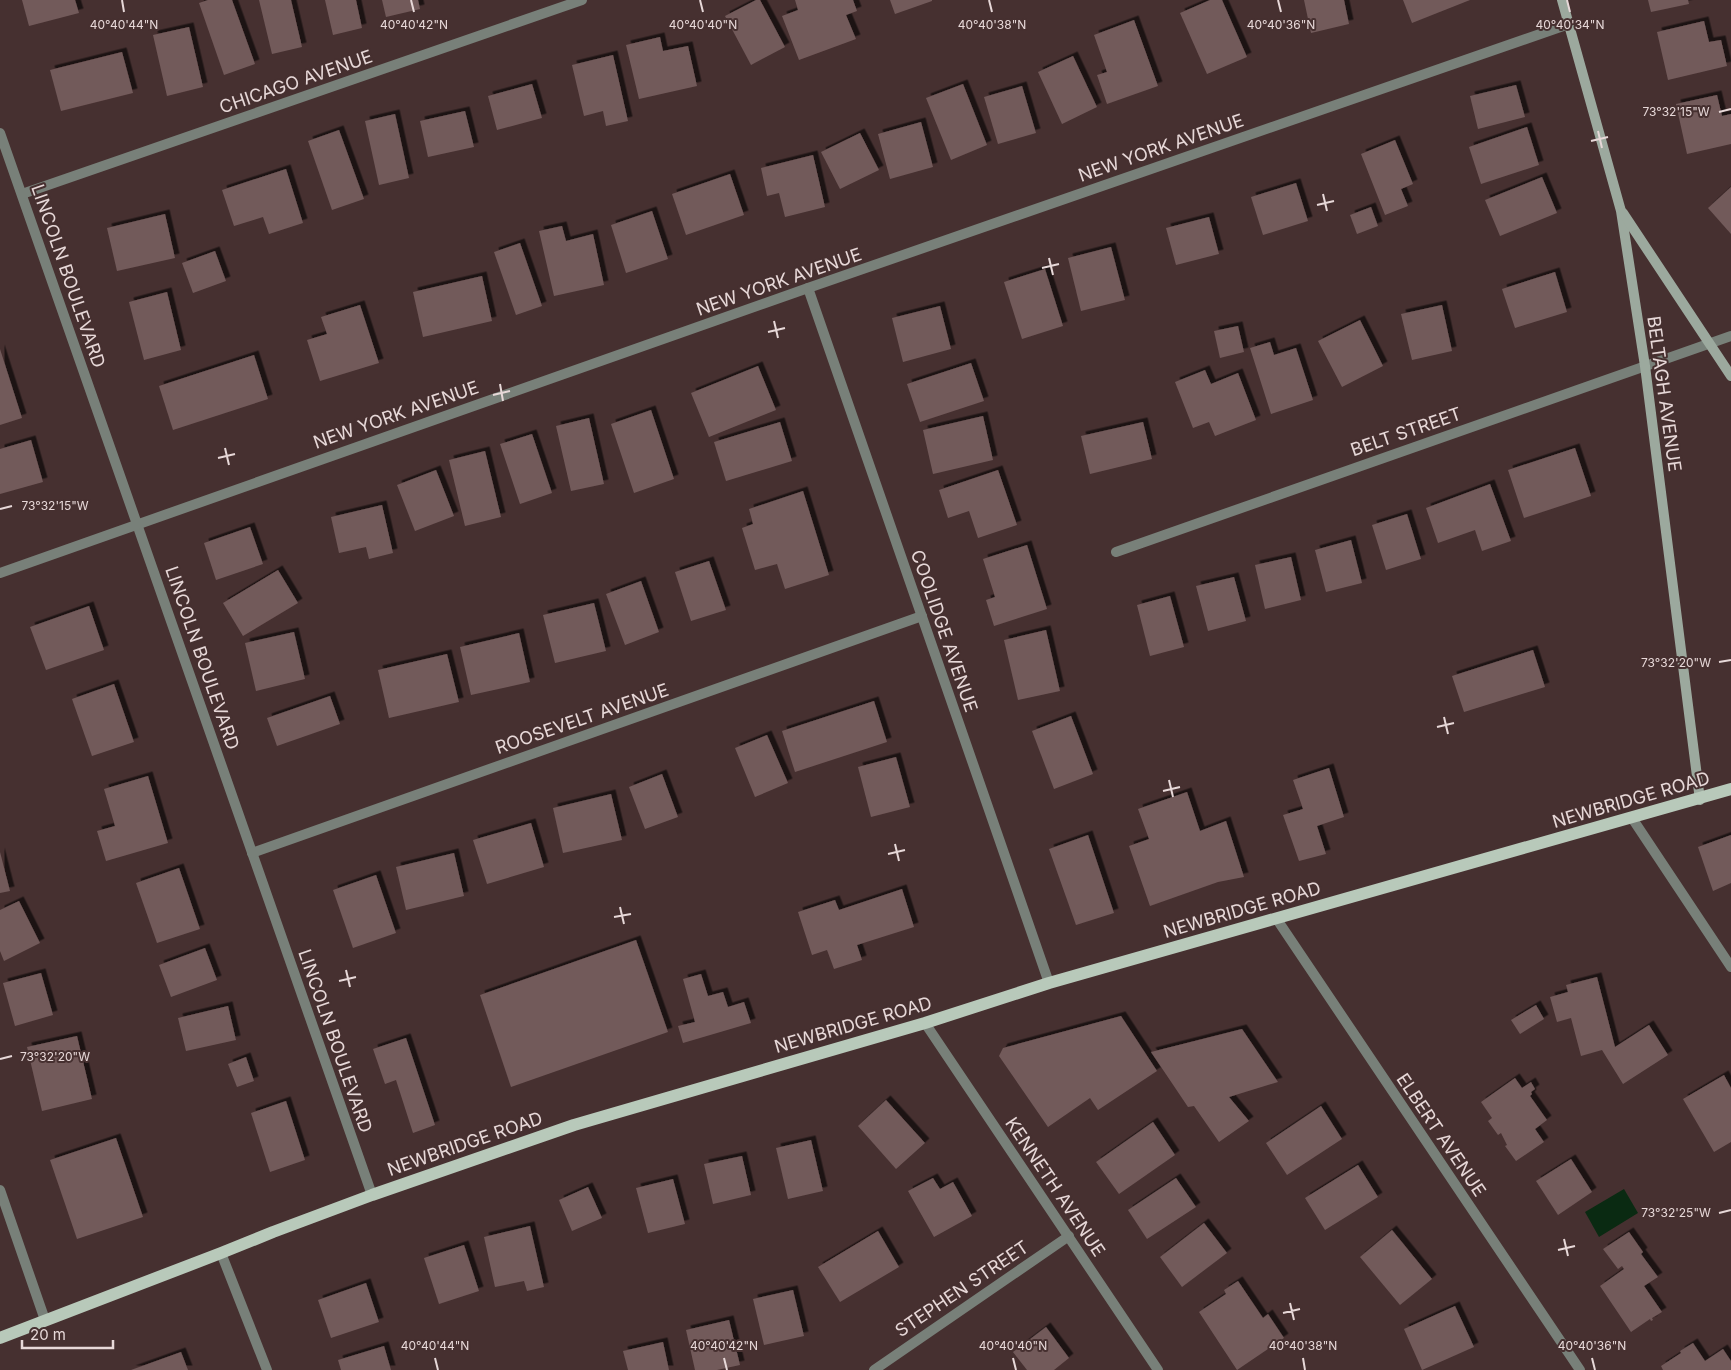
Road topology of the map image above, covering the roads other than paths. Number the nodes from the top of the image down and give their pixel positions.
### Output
1 (582, 0) edge
2 (1562, 0) edge
3 (1569, 24) junction
4 (0, 133) edge
5 (22, 194) junction
6 (1621, 210) junction
7 (808, 288) junction
8 (1731, 336) edge
9 (1708, 344) junction
10 (1645, 366) junction
11 (1731, 376) edge
12 (137, 523) junction
13 (1116, 552) dead end
14 (0, 573) edge
15 (922, 616) junction
16 (1731, 789) edge
17 (1700, 800) junction
18 (1632, 818) junction
19 (252, 853) junction
20 (1276, 918) junction
21 (1731, 967) edge
22 (1049, 983) junction
23 (925, 1023) junction
24 (0, 1190) edge
25 (372, 1195) junction
26 (1068, 1236) junction
27 (221, 1253) junction
28 (45, 1320) junction
29 (0, 1338) edge
30 (267, 1370) edge
31 (874, 1370) edge
32 (1158, 1370) edge
33 (1580, 1370) edge

1 - 5 street, CHICAGO AVENUE
2 - 3 street, BELTAGH AVENUE
3 - 6 street, BELTAGH AVENUE
3 - 7 street, NEW YORK AVENUE
4 - 5 street, LINCOLN BOULEVARD
5 - 12 street, LINCOLN BOULEVARD
6 - 9 street
6 - 10 street, BELTAGH AVENUE
7 - 12 street, NEW YORK AVENUE
7 - 15 street, COOLIDGE AVENUE
8 - 9 street, BELT STREET
9 - 10 street, BELT STREET
9 - 11 street
10 - 13 street, BELT STREET
10 - 17 street, BELTAGH AVENUE
12 - 14 street, NEW YORK AVENUE
12 - 19 street, LINCOLN BOULEVARD
15 - 19 street, ROOSEVELT AVENUE
15 - 22 street, COOLIDGE AVENUE
16 - 17 main road, NEWBRIDGE ROAD
17 - 18 main road, NEWBRIDGE ROAD
18 - 20 main road, NEWBRIDGE ROAD
18 - 21 street
19 - 25 street, LINCOLN BOULEVARD
20 - 22 main road, NEWBRIDGE ROAD
20 - 33 street, ELBERT AVENUE
22 - 23 main road, NEWBRIDGE ROAD
23 - 25 main road, NEWBRIDGE ROAD
23 - 26 street, KENNETH AVENUE
24 - 28 street
25 - 27 main road, NEWBRIDGE ROAD
26 - 31 street, STEPHEN STREET
26 - 32 street, KENNETH AVENUE
27 - 28 main road, NEWBRIDGE ROAD
27 - 30 street
28 - 29 main road, NEWBRIDGE ROAD

